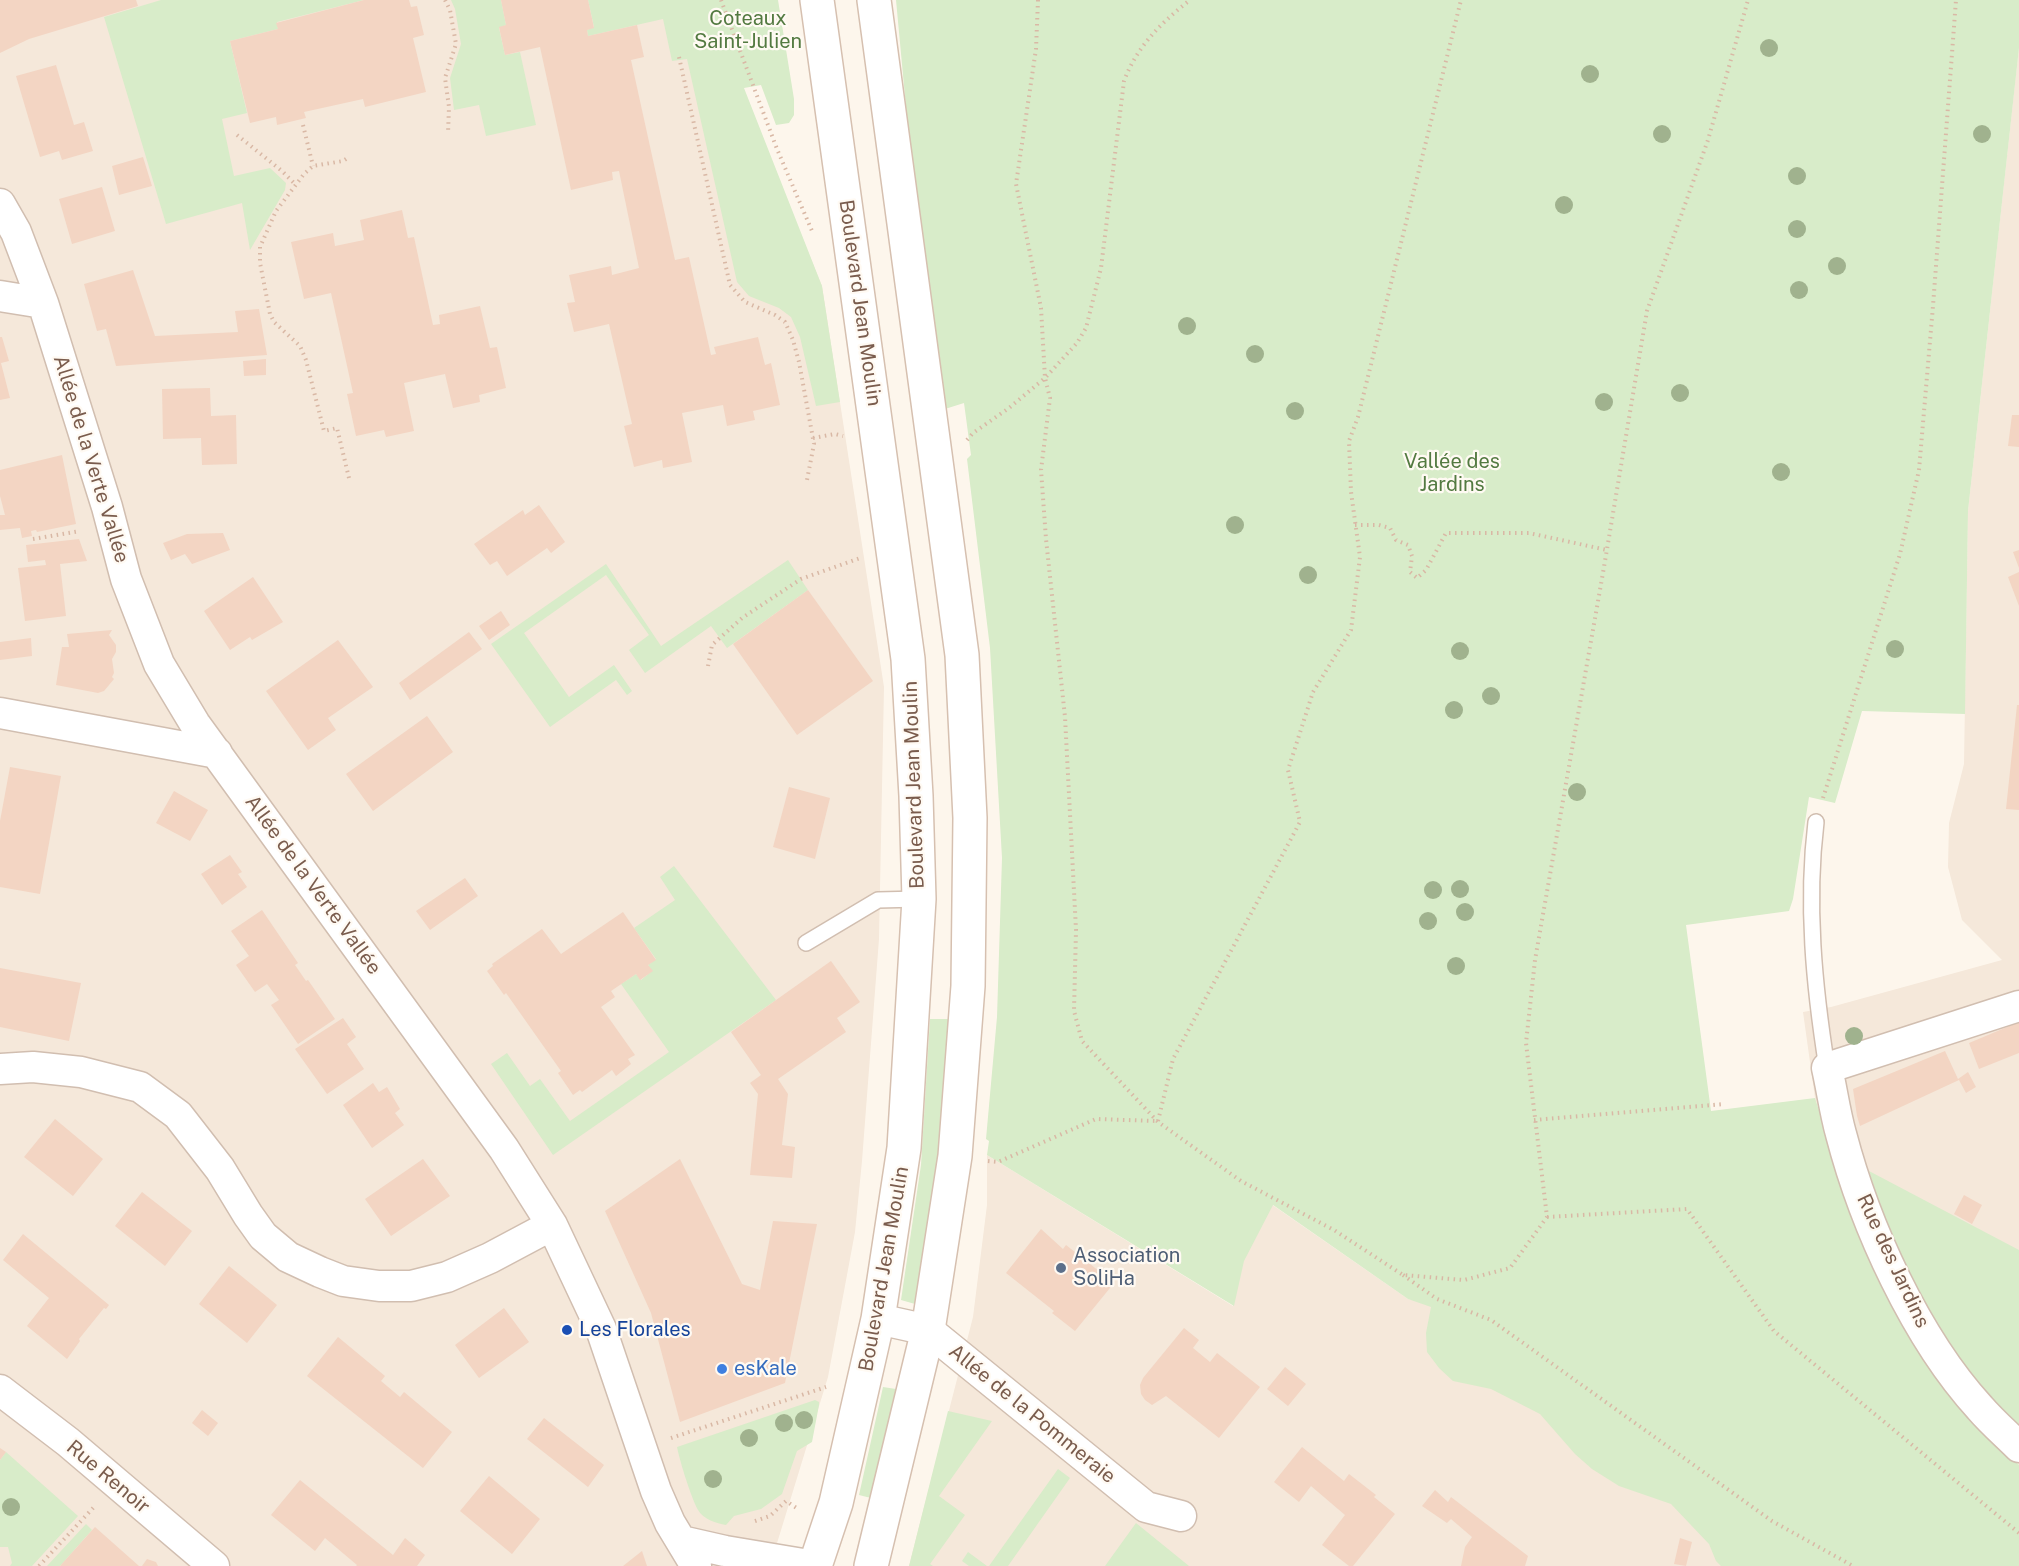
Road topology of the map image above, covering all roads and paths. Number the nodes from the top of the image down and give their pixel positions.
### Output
1 (445, 0) edge
2 (721, 0) edge
3 (817, 0) edge
4 (874, 0) edge
5 (1038, 0) edge
6 (1190, 0) edge
7 (1461, 0) edge
8 (1748, 0) edge
9 (1956, 0) edge
10 (679, 57) dead end
11 (303, 125) dead end
12 (237, 135) dead end
13 (448, 135) dead end
14 (349, 156) dead end
15 (313, 166) junction
16 (295, 184) junction
17 (0, 204) edge
18 (814, 235) dead end
19 (0, 296) edge
20 (43, 303) junction
21 (1045, 378) junction
22 (813, 438) junction
23 (853, 438) dead end
24 (964, 445) dead end
25 (349, 478) dead end
26 (807, 480) dead end
27 (1355, 525) junction
28 (88, 530) dead end
29 (33, 539) dead end
30 (1607, 550) junction
31 (869, 554) dead end
32 (708, 666) dead end
33 (0, 713) edge
34 (217, 753) junction
35 (1816, 822) joint
36 (919, 899) junction
37 (806, 944) dead end
38 (2019, 1006) edge
39 (1827, 1068) junction
40 (0, 1069) edge
41 (1724, 1104) dead end
42 (1534, 1120) junction
43 (1158, 1122) junction
44 (998, 1162) dead end
45 (1547, 1217) junction
46 (552, 1225) junction
47 (1403, 1275) junction
48 (878, 1319) junction
49 (928, 1330) junction
50 (826, 1387) dead end
51 (0, 1390) edge
52 (668, 1439) dead end
53 (2019, 1447) edge
54 (116, 1483) junction
55 (800, 1512) dead end
56 (1181, 1516) dead end
57 (2019, 1533) edge
58 (725, 1551) junction
59 (688, 1553) edge
60 (39, 1566) edge
61 (214, 1566) edge
62 (815, 1566) edge
63 (871, 1566) edge
64 (1853, 1566) edge

1 - 13 path
2 - 18 path
3 - 36 main road, Boulevard Jean Moulin
4 - 49 main road
5 - 21 path
6 - 21 path
7 - 27 path
8 - 30 path
9 - 35 path
10 - 22 path
11 - 15 path
12 - 16 path
14 - 15 path
15 - 16 path
16 - 25 path
17 - 20 street, Allée de la Verte Vallée
19 - 20 street
20 - 34 street, Allée de la Verte Vallée
21 - 24 path
21 - 43 path
22 - 23 path
22 - 26 path
27 - 30 path
27 - 43 path
28 - 29 path
30 - 42 path
31 - 32 path
33 - 34 street
34 - 46 street, Allée de la Verte Vallée
35 - 39 lane
36 - 37 lane
36 - 48 main road, Boulevard Jean Moulin
38 - 39 street
39 - 53 street, Rue des Jardins
40 - 46 street
41 - 42 path
42 - 45 path
43 - 44 path
43 - 47 path
45 - 47 path
45 - 57 path
46 - 59 street, Allée de la Verte Vallée
47 - 64 path
48 - 49 street, Allée de la Pommeraie
48 - 62 main road, Boulevard Jean Moulin
49 - 56 street, Allée de la Pommeraie
49 - 63 main road
50 - 52 path
51 - 54 street, Rue Renoir
54 - 60 path
54 - 61 street, Rue Renoir
55 - 58 path
58 - 59 street, Allée de la Verte Vallée
58 - 62 street, Allée de la Verte Vallée

